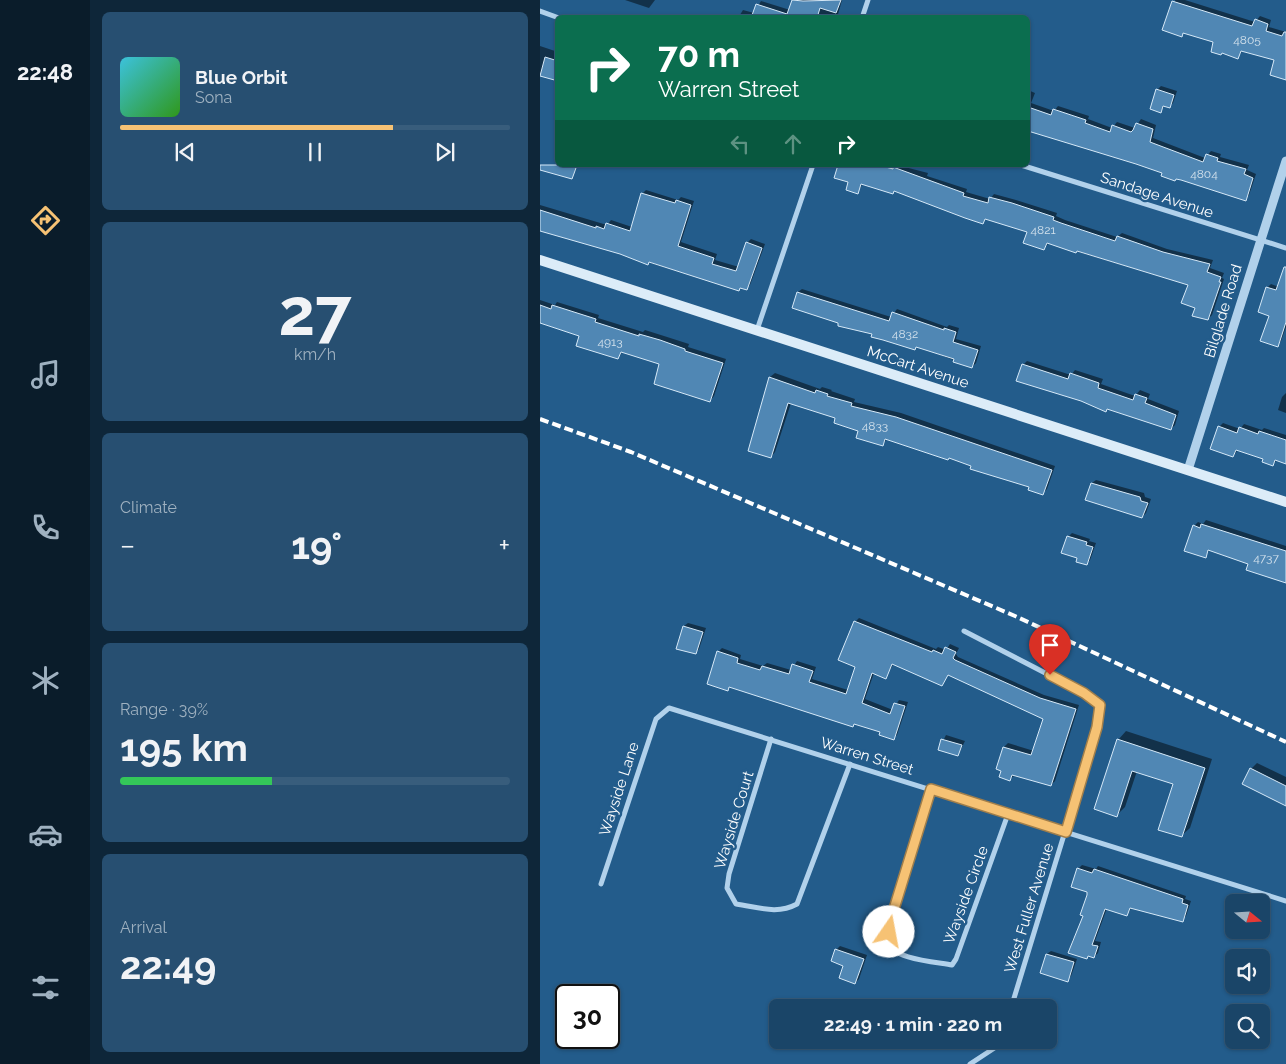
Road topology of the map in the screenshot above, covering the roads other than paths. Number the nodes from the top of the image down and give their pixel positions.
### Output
1 (868, 0) edge
2 (540, 11) edge
3 (863, 15) edge
4 (555, 16) edge
5 (1286, 161) edge
6 (813, 167) edge
7 (1027, 167) edge
8 (1260, 240) junction
9 (1286, 248) edge
10 (540, 260) edge
11 (757, 331) junction
12 (1188, 470) junction
13 (1286, 502) edge
14 (964, 631) dead end
15 (669, 708) joint
16 (771, 739) junction
17 (850, 764) junction
18 (931, 789) junction
19 (1008, 814) junction
20 (1066, 832) junction
21 (601, 884) dead end
22 (1286, 901) edge
23 (1014, 999) edge
24 (993, 1049) edge
25 (970, 1064) edge

1 - 3 street
2 - 4 street
5 - 8 street, Bilglade Road
6 - 11 street
7 - 8 street, Sandage Avenue
8 - 9 street, Sandage Avenue
8 - 12 street, Bilglade Road
10 - 11 main road, McCart Avenue
11 - 12 main road, McCart Avenue
12 - 13 main road, McCart Avenue
14 - 20 street, West Fuller Avenue
15 - 16 street, Warren Street
15 - 21 street, Wayside Lane
16 - 17 street, Warren Street
16 - 17 street, Wayside Court
17 - 18 street, Warren Street
18 - 19 street, Warren Street
18 - 19 street, Wayside Circle
19 - 20 street, Warren Street
20 - 22 street, Warren Street
20 - 23 street, West Fuller Avenue
24 - 25 street

